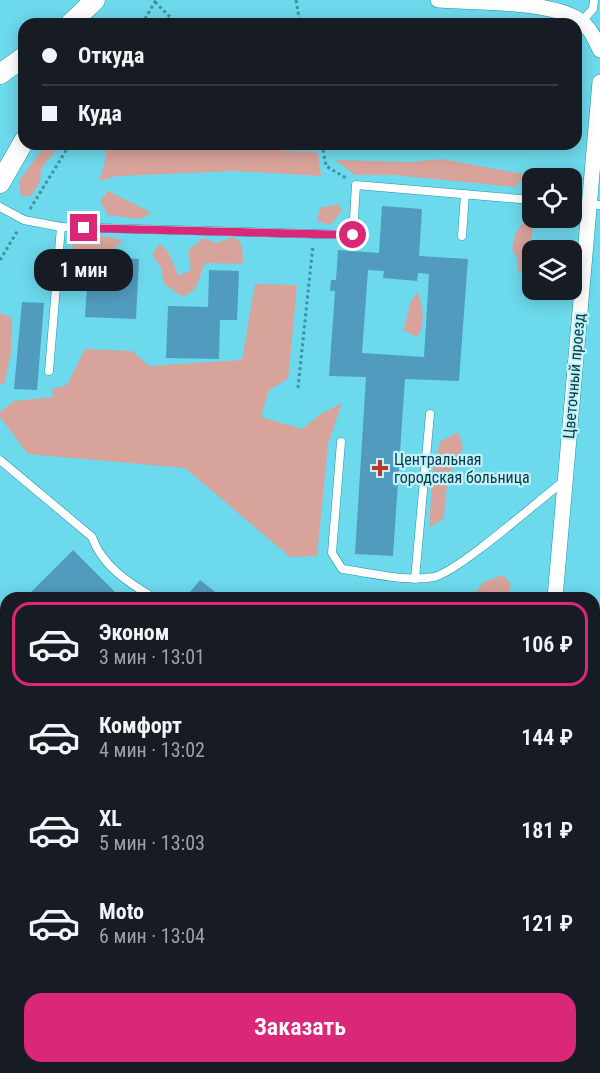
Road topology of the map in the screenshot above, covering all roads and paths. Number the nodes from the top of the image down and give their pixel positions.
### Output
1 (95, 0) edge
2 (104, 0) edge
3 (296, 0) edge
4 (438, 0) edge
5 (594, 0) edge
6 (155, 1) edge
7 (539, 4) edge
8 (597, 9) edge
9 (76, 18) edge
10 (95, 18) edge
11 (145, 18) edge
12 (171, 18) edge
13 (299, 18) edge
14 (575, 18) edge
15 (582, 21) edge
16 (582, 23) edge
17 (600, 50) edge
18 (18, 61) edge
19 (0, 74) edge
20 (600, 82) edge
21 (19, 150) edge
22 (66, 150) edge
23 (322, 150) edge
24 (0, 183) edge
25 (356, 185) junction
26 (465, 194) junction
27 (522, 199) edge
28 (595, 205) edge
29 (0, 207) edge
30 (24, 220) junction
31 (61, 227) junction
32 (314, 234) junction
33 (462, 236) dead end
34 (0, 260) edge
35 (49, 371) dead end
36 (298, 388) dead end
37 (430, 414) dead end
38 (341, 442) dead end
39 (0, 460) edge
40 (565, 480) junction
41 (415, 579) junction
42 (145, 592) edge
43 (556, 592) edge

1 - 9 street
2 - 10 street
3 - 13 path
4 - 7 street
5 - 8 lane
6 - 11 path
6 - 12 path
7 - 14 street
8 - 15 lane
16 - 17 street
18 - 19 street
20 - 28 street, Цветочный проезд
21 - 24 street
22 - 30 path
23 - 25 path
25 - 26 lane
25 - 32 lane
26 - 27 lane
26 - 33 lane
28 - 40 street, Цветочный проезд
29 - 30 lane
30 - 31 lane
30 - 34 path
31 - 32 lane
31 - 35 lane
32 - 36 path
37 - 41 lane
38 - 41 lane
39 - 42 lane
40 - 41 lane
40 - 43 street, Цветочный проезд

